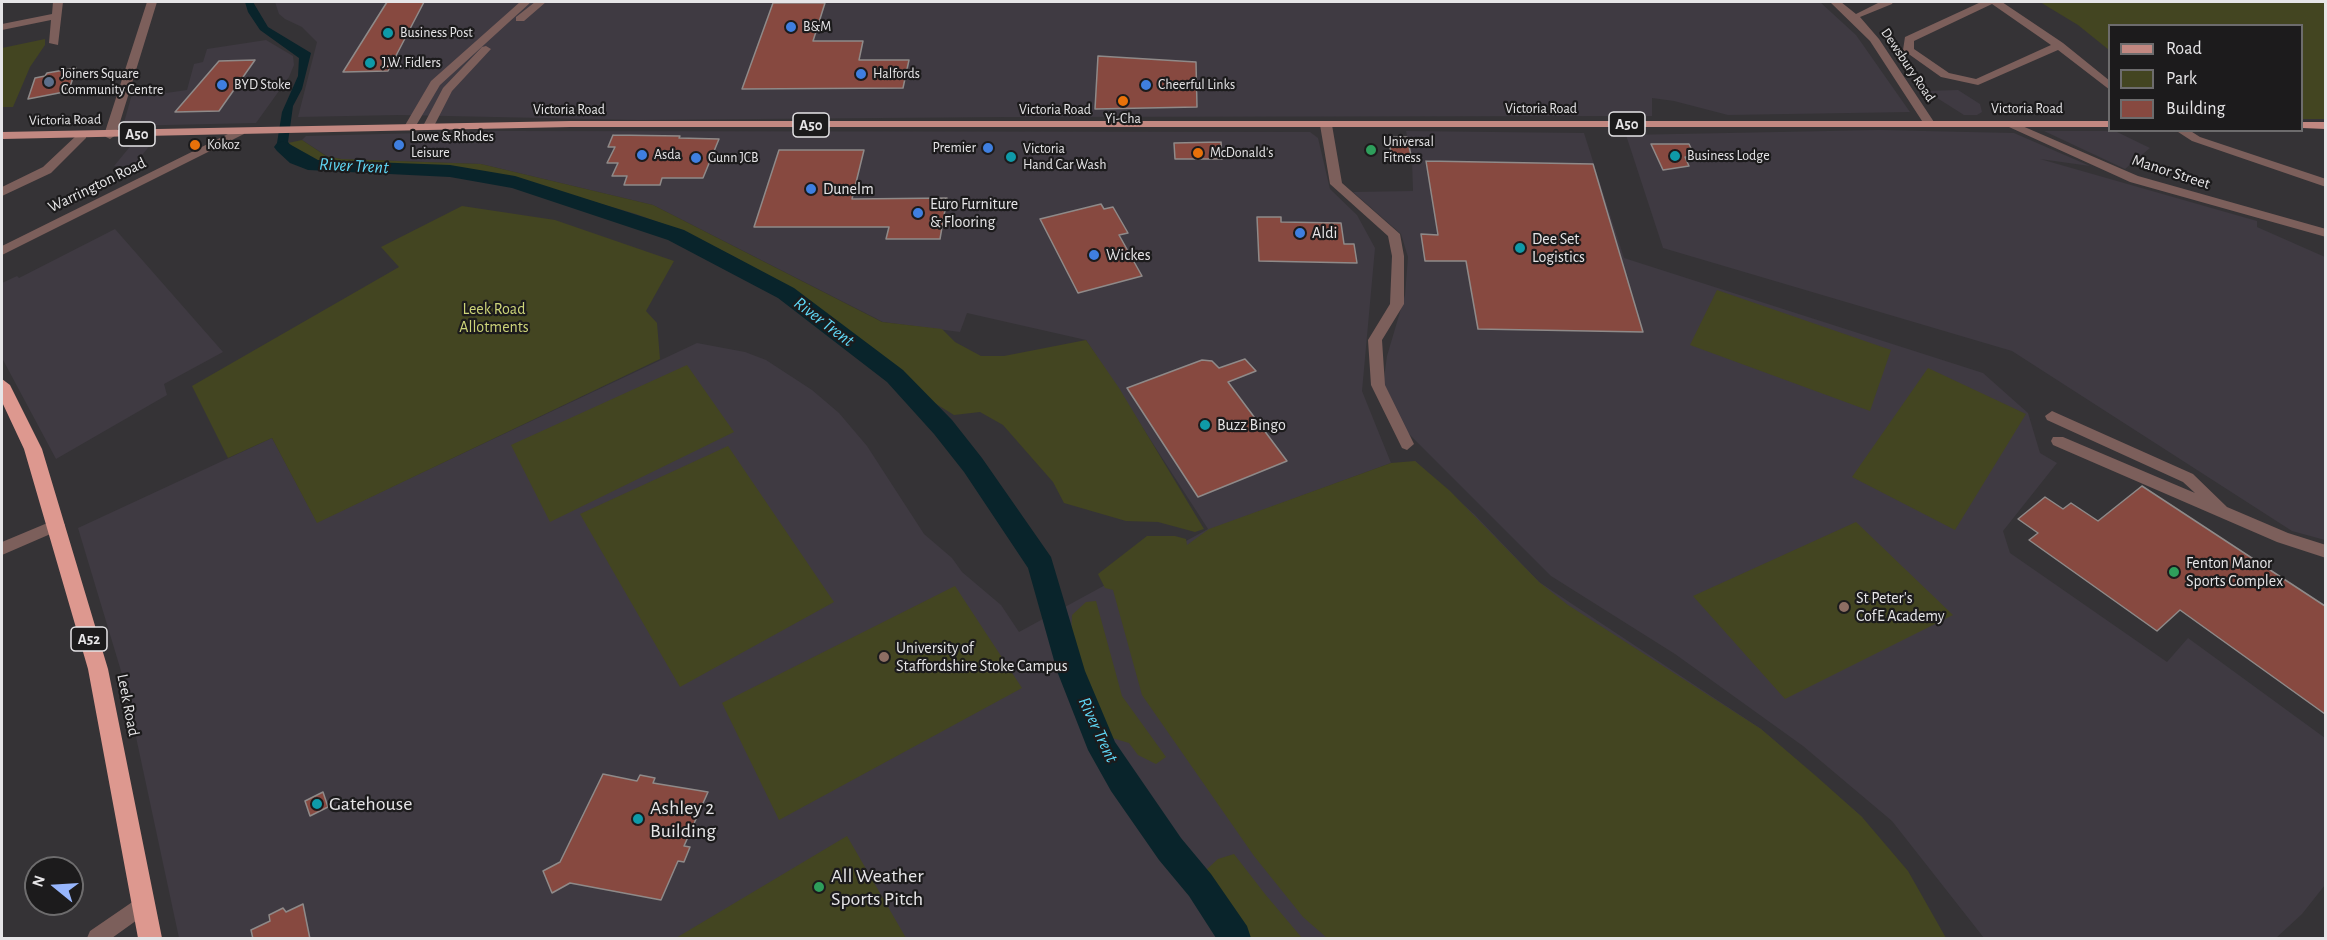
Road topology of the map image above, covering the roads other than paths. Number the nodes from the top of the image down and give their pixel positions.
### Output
1 (58, 2) edge
2 (152, 2) edge
3 (526, 2) edge
4 (541, 2) edge
5 (1835, 2) edge
6 (1888, 2) edge
7 (1988, 2) edge
8 (1996, 2) edge
9 (1861, 14) dead end
10 (56, 16) junction
11 (2, 27) edge
12 (54, 43) dead end
13 (2059, 45) junction
14 (2108, 86) edge
15 (1928, 122) junction
16 (1326, 124) junction
17 (2108, 124) edge
18 (2013, 125) junction
19 (2303, 125) edge
20 (429, 126) junction
21 (2325, 126) edge
22 (410, 127) junction
23 (240, 132) junction
24 (2184, 132) edge
25 (110, 135) junction
26 (2, 136) edge
27 (82, 136) junction
28 (2325, 183) edge
29 (2, 192) edge
30 (2325, 233) edge
31 (2, 251) edge
32 (2, 385) edge
33 (2052, 416) dead end
34 (2058, 441) dead end
35 (1407, 444) dead end
36 (2227, 515) junction
37 (57, 525) junction
38 (2, 549) edge
39 (2325, 552) edge
40 (144, 903) junction
41 (97, 939) edge
42 (150, 939) edge

1 - 10 street
2 - 25 street
3 - 22 street
4 - 20 street
5 - 15 street, Dewsbury Road
6 - 9 street
7 - 13 street
8 - 13 street
10 - 11 street
10 - 12 street
13 - 14 street
15 - 16 main road, Victoria Road / A50
15 - 18 main road, Victoria Road / A50
16 - 20 main road, Victoria Road / A50
16 - 35 street
17 - 18 main road, Victoria Road / A50
18 - 30 street, Manor Street
19 - 21 main road
20 - 22 main road, Victoria Road / A50
22 - 23 main road, Victoria Road / A50
23 - 25 main road, Victoria Road / A50
23 - 31 street, Warrington Road
24 - 28 street
25 - 27 main road, Victoria Road / A50
26 - 27 main road, Victoria Road / A50
27 - 29 street
32 - 37 highway, Leek Road / A52
33 - 36 street
34 - 36 street
36 - 39 street
37 - 38 street
37 - 40 highway, Leek Road / A52
40 - 41 street
40 - 42 highway, Leek Road / A52

